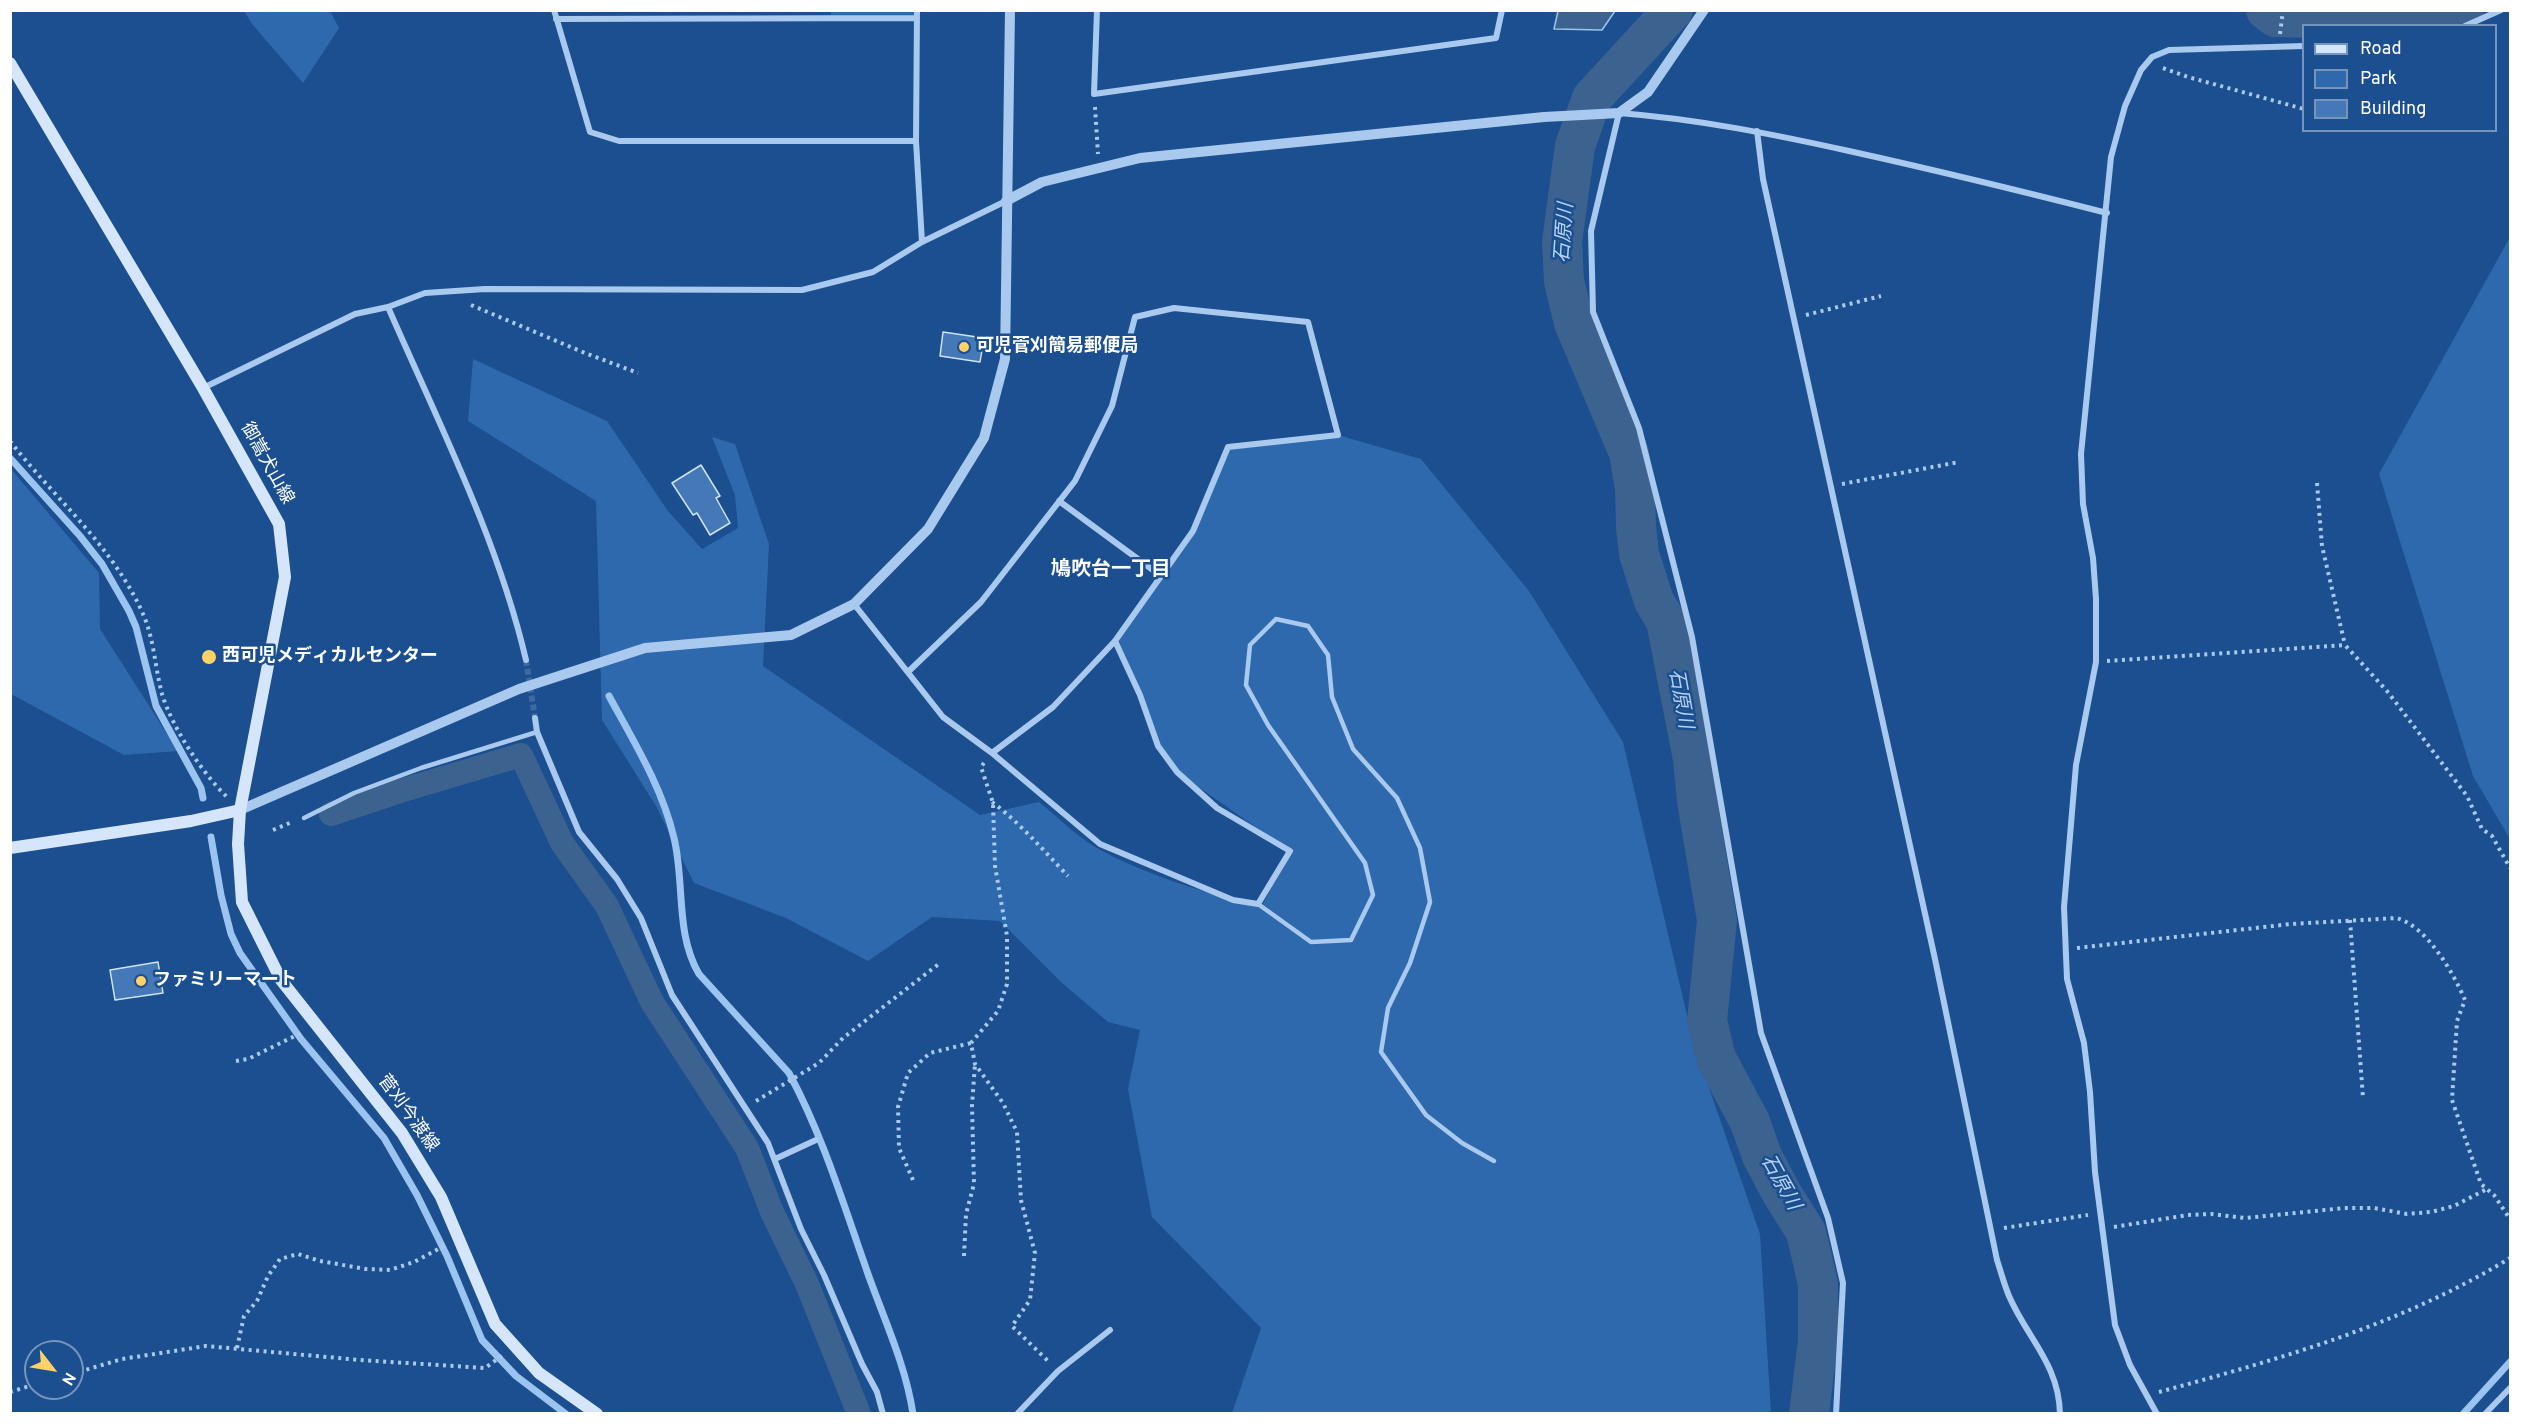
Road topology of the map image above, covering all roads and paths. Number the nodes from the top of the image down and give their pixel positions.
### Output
1 (554, 10) edge
2 (917, 10) edge
3 (1010, 10) edge
4 (1096, 10) edge
5 (1502, 10) edge
6 (1704, 10) edge
7 (2283, 10) edge
8 (2501, 10) edge
9 (917, 18) junction
10 (556, 19) junction
11 (2470, 24) edge
12 (2278, 46) junction
13 (2302, 46) edge
14 (2147, 62) junction
15 (10, 63) edge
16 (1094, 94) junction
17 (2302, 108) edge
18 (1619, 113) junction
19 (1757, 131) junction
20 (916, 141) junction
21 (1099, 166) junction
22 (1006, 201) junction
23 (2107, 213) junction
24 (922, 242) junction
25 (1881, 296) dead end
26 (469, 304) dead end
27 (388, 307) junction
28 (1794, 319) junction
29 (638, 373) dead end
30 (203, 388) junction
31 (10, 441) edge
32 (1959, 462) dead end
33 (2317, 483) dead end
34 (1831, 488) junction
35 (1059, 501) junction
36 (1161, 576) junction
37 (854, 604) junction
38 (1115, 641) junction
39 (2345, 645) junction
40 (526, 660) tunnel mouth
41 (2096, 662) junction
42 (909, 671) junction
43 (535, 718) tunnel mouth
44 (537, 732) junction
45 (992, 753) junction
46 (992, 802) junction
47 (240, 810) junction
48 (304, 818) joint
49 (273, 830) dead end
50 (10, 848) edge
51 (2511, 868) edge
52 (1068, 876) dead end
53 (1258, 904) junction
54 (2350, 920) junction
55 (2066, 949) junction
56 (940, 963) dead end
57 (311, 1028) dead end
58 (971, 1043) junction
59 (236, 1061) dead end
60 (975, 1064) junction
61 (2363, 1098) dead end
62 (745, 1108) junction
63 (816, 1140) dead end
64 (774, 1159) junction
65 (1494, 1161) dead end
66 (913, 1180) dead end
67 (2487, 1189) junction
68 (2101, 1213) junction
69 (2511, 1219) edge
70 (2103, 1228) junction
71 (1991, 1231) junction
72 (450, 1243) dead end
73 (964, 1256) dead end
74 (2511, 1258) edge
75 (1110, 1330) dead end
76 (237, 1348) junction
77 (505, 1354) dead end
78 (84, 1370) edge
79 (1058, 1371) junction
80 (2511, 1388) edge
81 (2147, 1396) junction
82 (597, 1413) edge
83 (883, 1413) edge
84 (1017, 1413) edge
85 (1836, 1413) edge
86 (2060, 1413) edge
87 (2157, 1413) edge
88 (2486, 1413) edge

1 - 10 street
2 - 9 street
3 - 22 street
4 - 16 street
5 - 16 street
6 - 18 street
7 - 12 path
8 - 11 street
9 - 10 street
9 - 20 street
10 - 20 street
12 - 13 street
12 - 14 street
14 - 17 path
14 - 23 street
15 - 30 main road, 御嵩犬山線
16 - 21 path
18 - 19 street
18 - 21 street
18 - 85 street
19 - 23 street
19 - 28 street
20 - 24 street
21 - 22 street
22 - 24 street
22 - 37 street
23 - 41 street
24 - 27 street
25 - 28 path
26 - 29 path
27 - 30 street
27 - 40 street
28 - 34 street
30 - 47 main road, 御嵩犬山線
31 - 47 path
32 - 34 path
33 - 39 path
34 - 71 street
35 - 36 street
35 - 36 street
35 - 42 street
36 - 38 street
37 - 42 street
37 - 47 street
38 - 45 street
38 - 53 street
39 - 41 path
39 - 51 path
41 - 55 street
42 - 45 street
43 - 44 street
44 - 48 lane
44 - 62 street
45 - 46 path
45 - 53 street
46 - 52 path
46 - 58 path
47 - 50 main road
47 - 82 main road, 菅刈今渡線
48 - 49 path
53 - 65 lane
54 - 55 path
54 - 61 path
54 - 67 path
55 - 68 street
56 - 62 path
57 - 59 path
58 - 60 path
58 - 66 path
60 - 73 path
60 - 79 path
62 - 64 street
63 - 64 street
64 - 83 street
67 - 69 path
67 - 70 path
68 - 70 street
68 - 71 path
70 - 81 street
71 - 86 street
72 - 76 path
74 - 81 path
75 - 79 street
76 - 77 path
76 - 78 path
79 - 84 street
80 - 88 street
81 - 87 street

